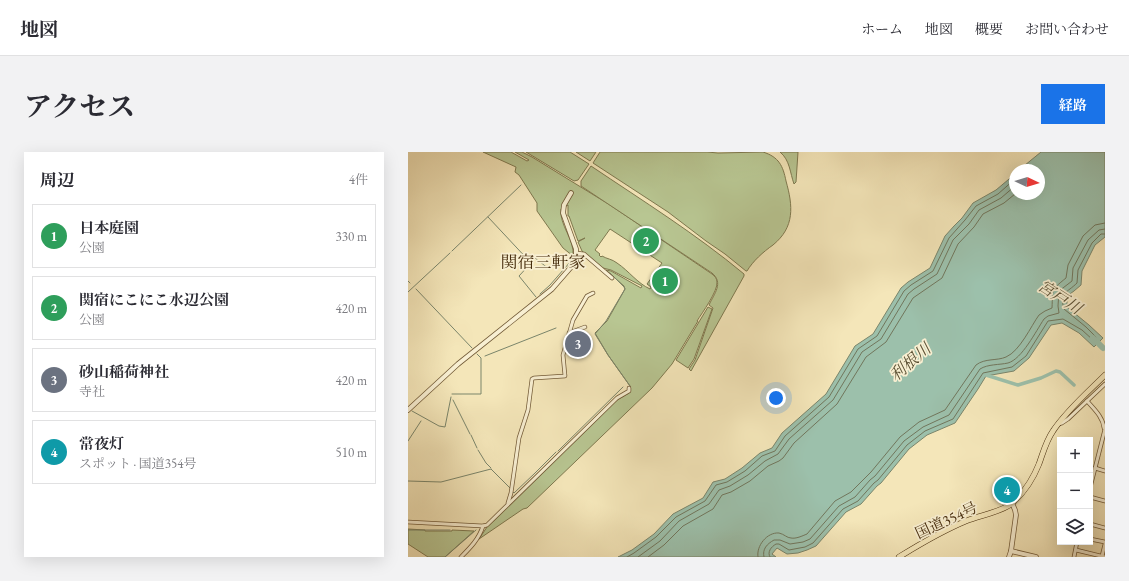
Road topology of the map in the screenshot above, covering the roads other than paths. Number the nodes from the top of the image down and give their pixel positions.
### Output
1 (571, 193) dead end
2 (576, 253) junction
3 (612, 278) dead end
4 (593, 293) dead end
5 (585, 327) dead end
6 (569, 333) junction
7 (1105, 375) edge
8 (1105, 384) edge
9 (629, 388) dead end
10 (1087, 401) junction
11 (408, 410) edge
12 (1058, 425) junction
13 (1105, 429) edge
14 (1095, 468) junction
15 (1105, 471) edge
16 (1093, 476) edge
17 (1093, 498) edge
18 (1105, 501) edge
19 (1012, 503) junction
20 (507, 506) junction
21 (408, 522) edge
22 (1093, 525) edge
23 (483, 526) junction
24 (1105, 528) edge
25 (1093, 540) edge
26 (1105, 543) edge
27 (1077, 545) edge
28 (1076, 550) junction
29 (1011, 551) junction
30 (1022, 555) edge
31 (1103, 556) edge
32 (460, 557) edge
33 (898, 557) edge
34 (1009, 557) edge
35 (1036, 557) edge
36 (1074, 557) edge

1 - 2 street
2 - 3 street
2 - 11 street
4 - 6 street
5 - 6 street
6 - 20 street
7 - 12 highway, 国道354号
8 - 10 street
9 - 20 street
10 - 12 street
10 - 13 street
12 - 19 highway, 国道354号
13 - 14 street
14 - 15 street
14 - 16 street
17 - 18 street
19 - 29 street
19 - 33 highway, 国道354号
20 - 23 street
21 - 23 street
22 - 24 street
23 - 32 street
25 - 26 street
26 - 31 street
27 - 28 street
28 - 31 street
28 - 36 street
29 - 30 street
29 - 34 street
30 - 35 street

